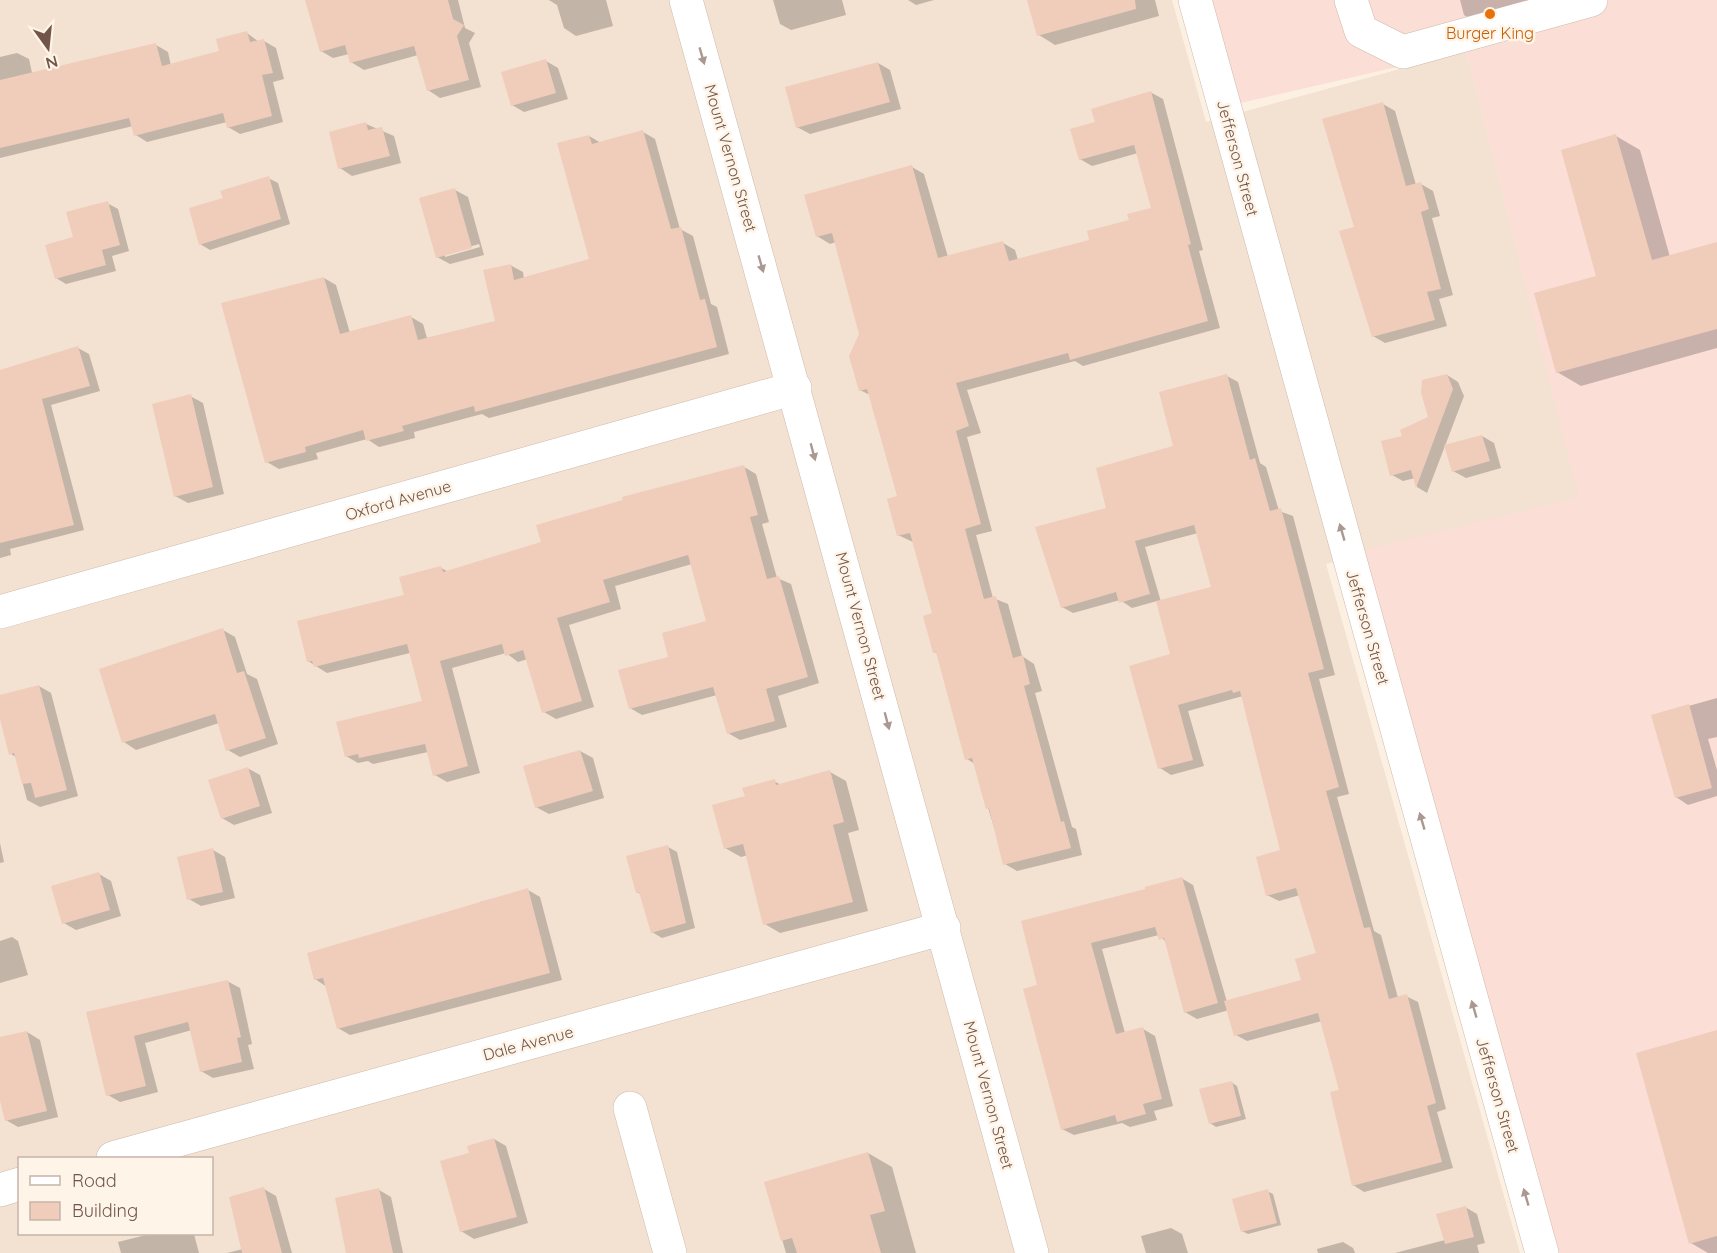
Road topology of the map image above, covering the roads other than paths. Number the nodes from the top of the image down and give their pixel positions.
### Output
1 (687, 0) edge
2 (1195, 0) edge
3 (1351, 0) edge
4 (1591, 0) edge
5 (795, 388) junction
6 (0, 612) edge
7 (944, 928) junction
8 (630, 1108) dead end
9 (117, 1157) edge
10 (18, 1186) edge
11 (0, 1190) edge
12 (670, 1253) edge
13 (1032, 1253) edge
14 (1542, 1253) edge

1 -> 5 street, Mount Vernon Street
14 -> 2 street, Jefferson Street
3 - 4 street
5 - 6 street, Oxford Avenue
5 -> 7 street, Mount Vernon Street
7 - 9 street, Dale Avenue
7 - 13 street, Mount Vernon Street
8 - 12 street
10 - 11 street

